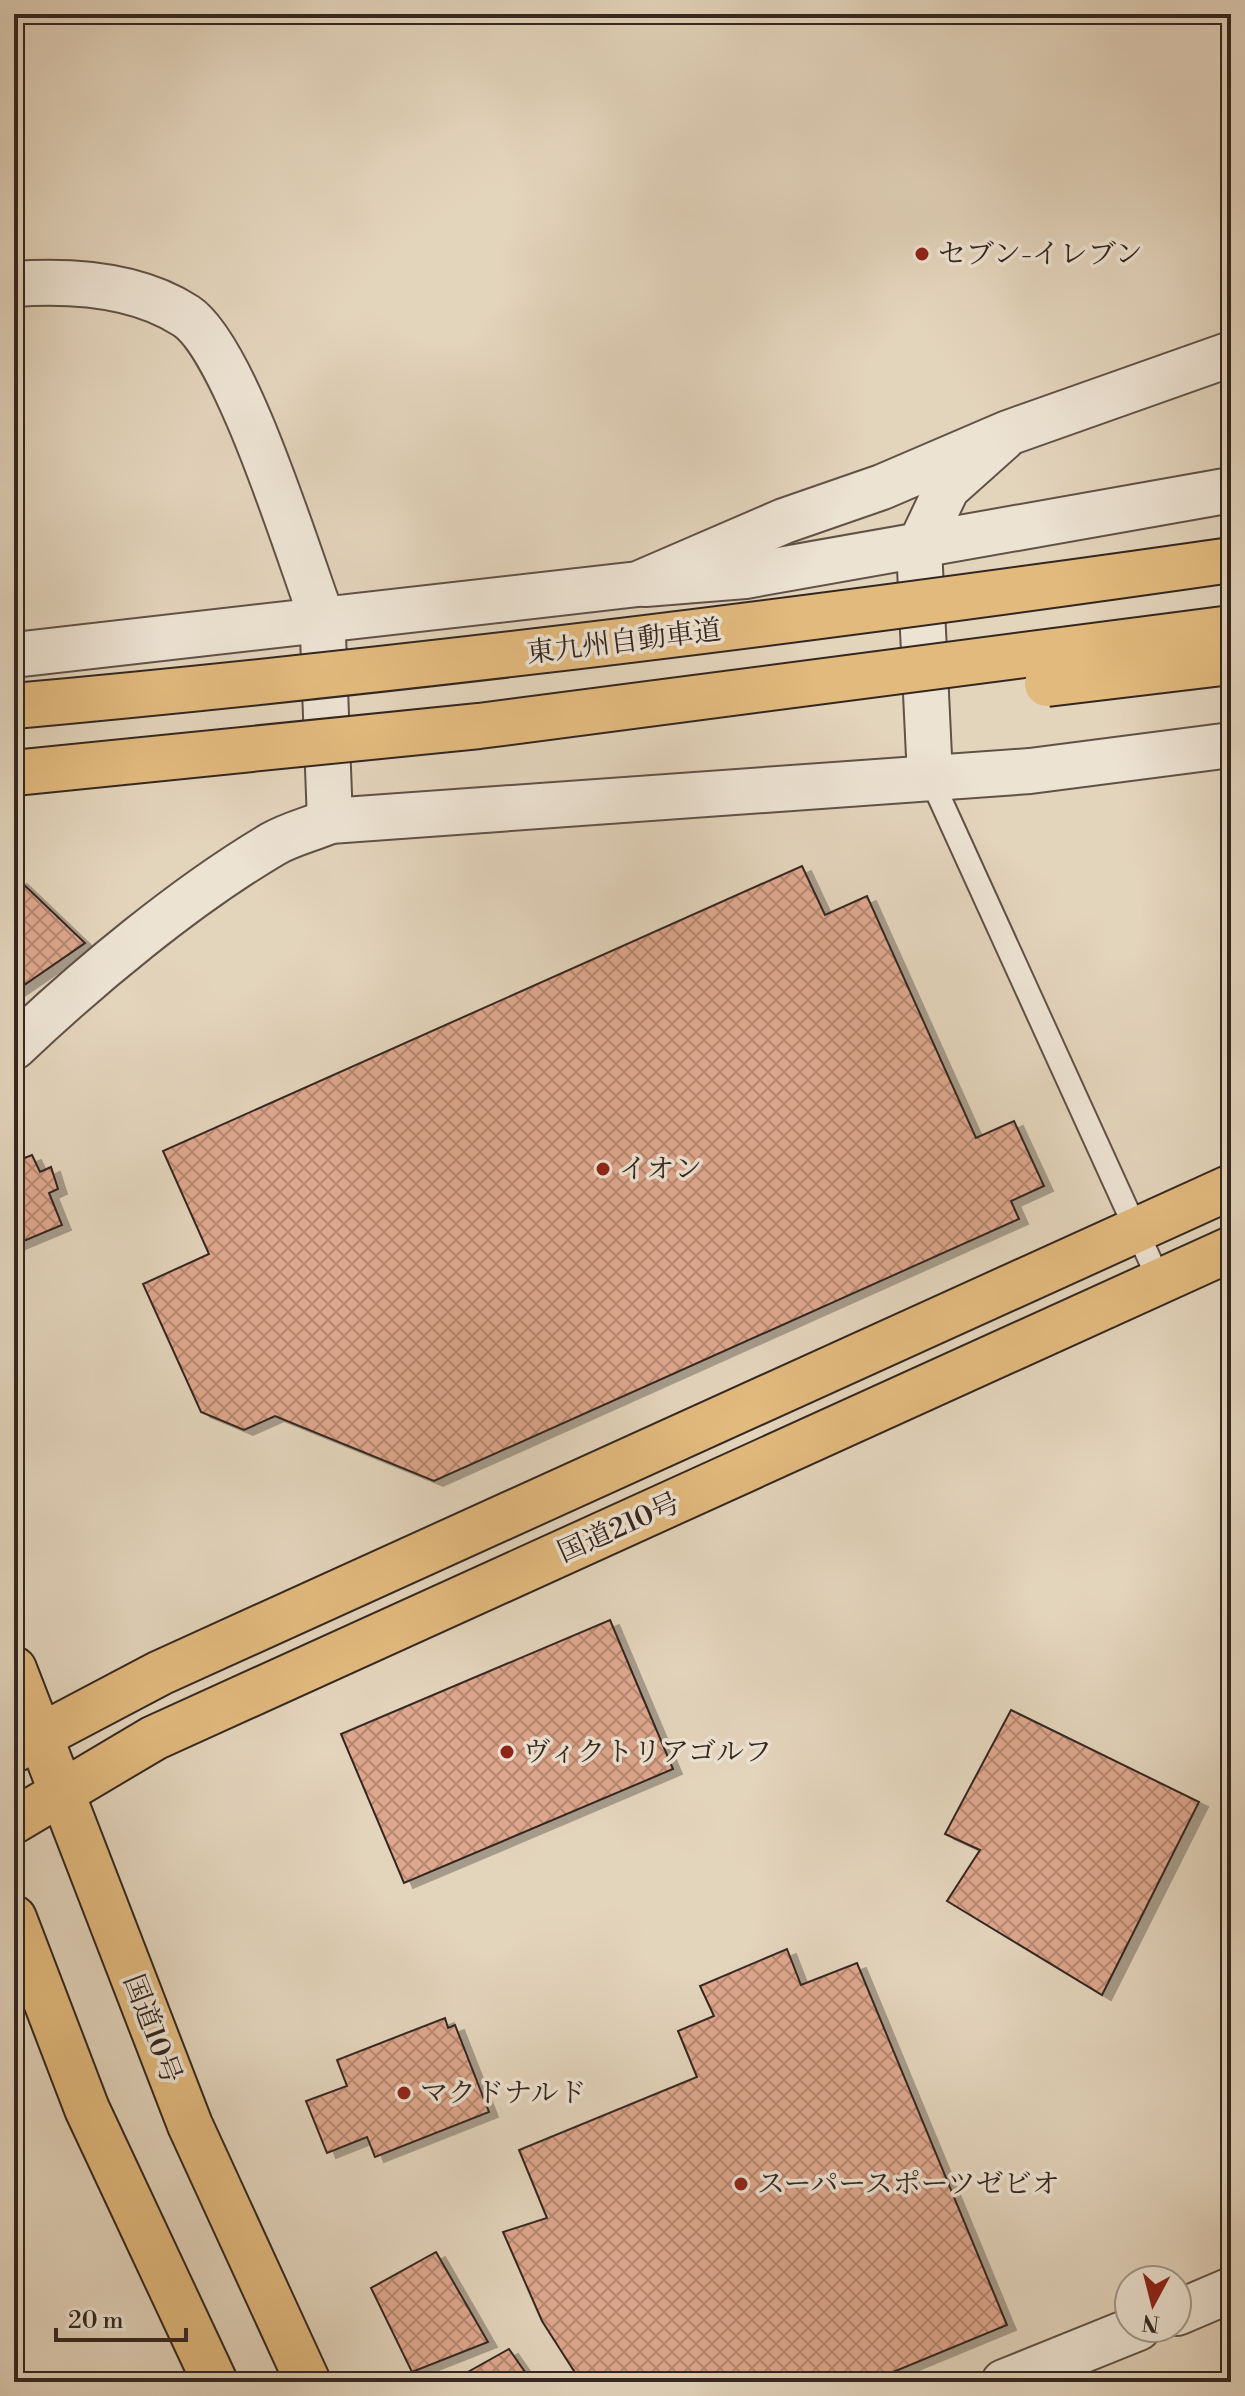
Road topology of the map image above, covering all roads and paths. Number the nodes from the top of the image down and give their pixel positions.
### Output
1 (14, 284) edge
2 (1231, 354) edge
3 (1008, 433) junction
4 (1231, 490) edge
5 (1231, 533) edge
6 (919, 547) junction
7 (1231, 560) edge
8 (638, 584) junction
9 (323, 621) junction
10 (1231, 628) edge
11 (734, 629) junction
12 (14, 655) edge
13 (1231, 662) edge
14 (14, 706) edge
15 (479, 726) junction
16 (1231, 745) edge
17 (14, 773) edge
18 (930, 777) junction
19 (330, 821) junction
20 (14, 1047) edge
21 (1231, 1187) edge
22 (1138, 1231) junction
23 (1231, 1249) edge
24 (1160, 1282) junction
25 (14, 1669) edge
26 (26, 1743) edge
27 (60, 1791) junction
28 (14, 1821) edge
29 (14, 1918) edge
30 (1231, 2290) edge
31 (1193, 2306) edge
32 (1113, 2338) edge
33 (215, 2382) edge
34 (308, 2382) edge
35 (1004, 2382) edge

1 - 9 street
2 - 3 street
3 - 6 street
3 - 8 street
4 - 6 street
5 - 11 highway, bridge
6 - 8 street
6 - 18 street
7 - 11 highway, 東九州自動車道, bridge
8 - 9 street
9 - 12 street
9 - 19 street
10 - 15 highway, bridge
11 - 14 highway, 東九州自動車道, bridge
13 - 15 highway, bridge
15 - 17 highway, bridge
16 - 18 street
18 - 19 street
18 - 22 lane
19 - 20 street
21 - 22 highway, 国道210号
22 - 24 lane
22 - 26 highway, 国道210号
23 - 24 highway, 国道210号
24 - 27 highway, 国道210号
25 - 26 highway, 国道10号
26 - 27 highway, 国道10号
27 - 28 highway, 国道210号
27 - 34 highway, 国道10号
29 - 33 highway
30 - 31 street
32 - 35 street

